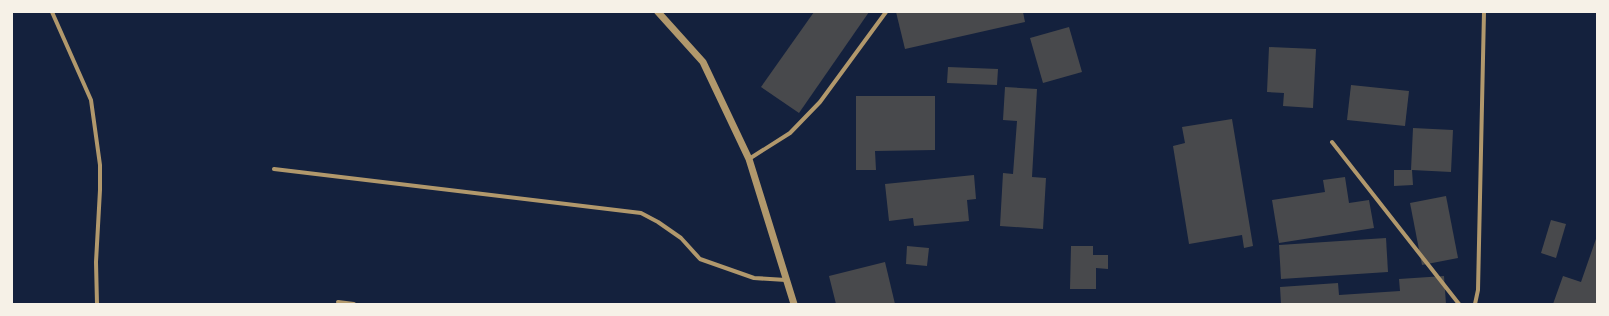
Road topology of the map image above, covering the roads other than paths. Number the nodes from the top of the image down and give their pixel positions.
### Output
1 (52, 12) edge
2 (658, 12) edge
3 (886, 12) edge
4 (1484, 12) edge
5 (1332, 142) dead end
6 (749, 159) junction
7 (274, 169) dead end
8 (786, 280) junction
9 (338, 302) dead end
10 (96, 304) edge
11 (354, 304) edge
12 (794, 304) edge
13 (1459, 304) edge
14 (1475, 304) edge

1 - 10 street
2 - 6 street
3 - 6 street
4 - 14 street
5 - 13 street
6 - 8 street
7 - 8 street
8 - 12 street
9 - 11 street

